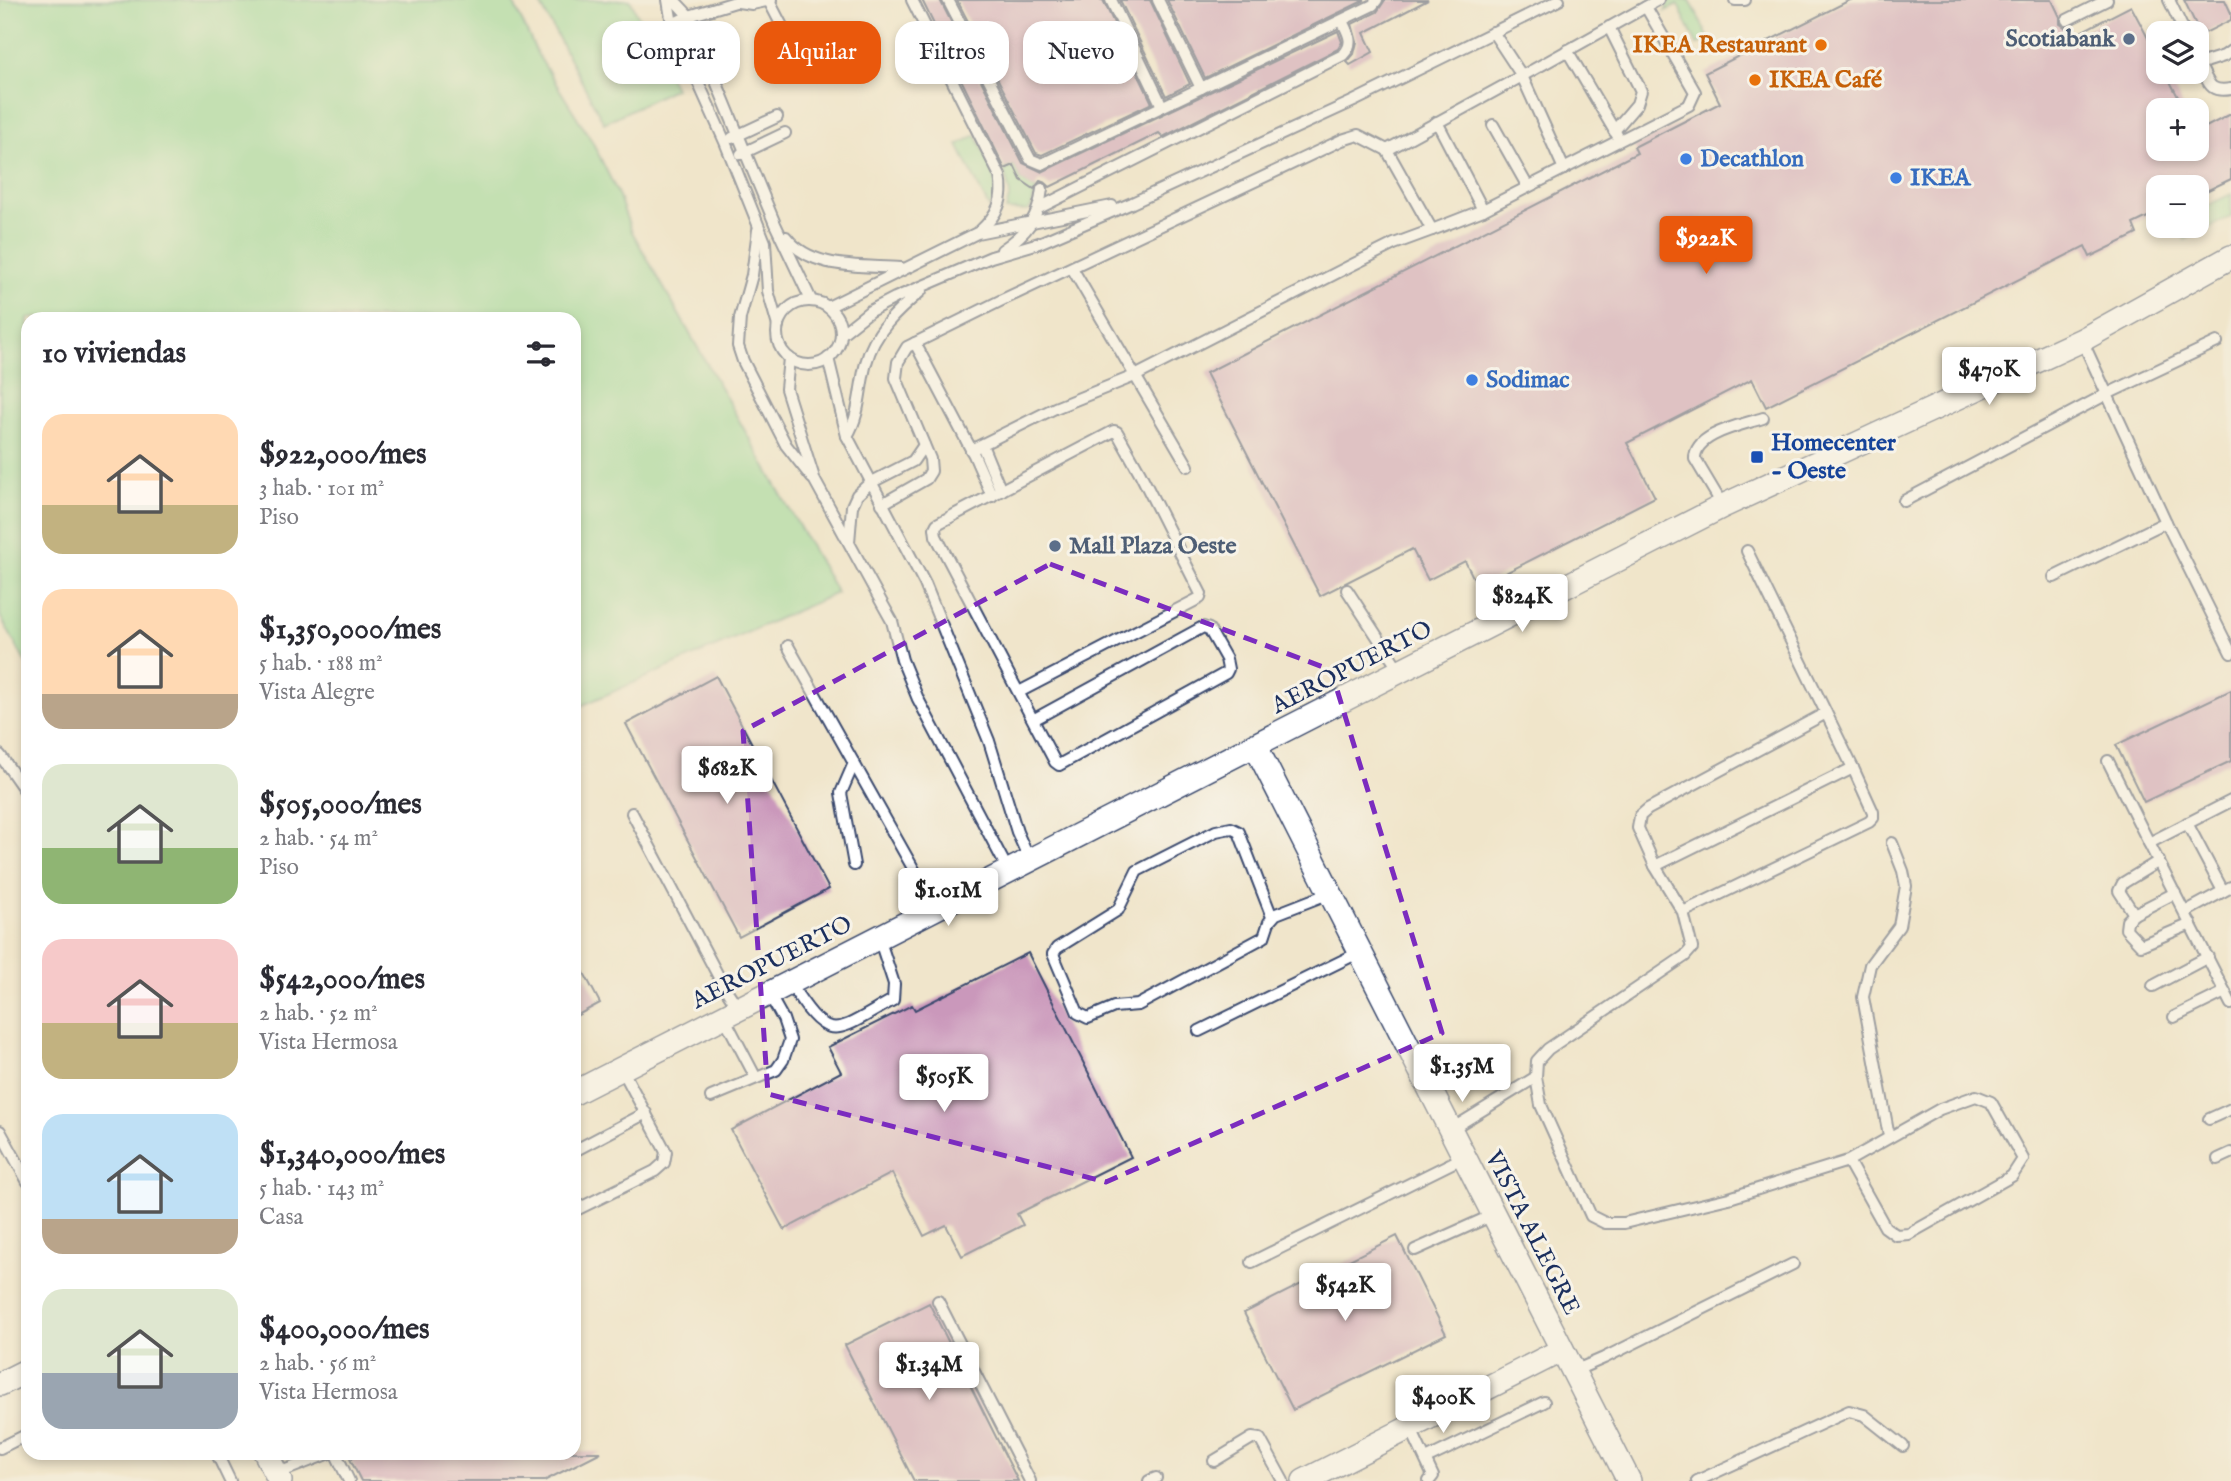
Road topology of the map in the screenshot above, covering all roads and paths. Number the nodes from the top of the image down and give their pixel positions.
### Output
1 (667, 0) edge
2 (674, 0) edge
3 (770, 0) edge
4 (912, 0) edge
5 (948, 0) edge
6 (1111, 0) edge
7 (1158, 0) edge
8 (1377, 0) edge
9 (1559, 0) edge
10 (1658, 0) edge
11 (1735, 0) edge
12 (1745, 0) edge
13 (2107, 0) edge
14 (2169, 0) edge
15 (740, 1) edge
16 (1646, 7) junction
17 (689, 16) junction
18 (2067, 20) dead end
19 (672, 21) edge
20 (677, 21) edge
21 (780, 21) edge
22 (1342, 21) junction
23 (2179, 21) edge
24 (1609, 27) junction
25 (1493, 32) junction
26 (1567, 50) junction
27 (2231, 51) edge
28 (2209, 58) edge
29 (1522, 76) junction
30 (2209, 83) edge
31 (699, 84) edge
32 (1201, 88) junction
33 (2231, 89) edge
34 (1162, 106) junction
35 (777, 117) dead end
36 (1437, 122) junction
37 (1493, 125) dead end
38 (785, 133) dead end
39 (738, 135) junction
40 (1617, 136) junction
41 (725, 142) junction
42 (1388, 150) junction
43 (745, 152) junction
44 (732, 158) junction
45 (1564, 169) junction
46 (1528, 187) junction
47 (1042, 190) dead end
48 (1132, 203) junction
49 (1039, 208) junction
50 (1483, 209) junction
51 (1034, 220) junction
52 (759, 223) junction
53 (775, 224) junction
54 (1432, 230) junction
55 (977, 233) junction
56 (991, 257) junction
57 (2231, 257) edge
58 (904, 268) junction
59 (1072, 268) junction
60 (928, 285) junction
61 (811, 300) junction
62 (828, 307) junction
63 (778, 326) junction
64 (841, 334) junction
65 (2082, 340) junction
66 (915, 342) junction
67 (2217, 342) dead end
68 (789, 358) junction
69 (828, 359) junction
70 (1137, 376) junction
71 (2106, 394) junction
72 (1763, 418) dead end
73 (847, 436) junction
74 (925, 445) junction
75 (977, 448) junction
76 (1188, 466) dead end
77 (815, 481) junction
78 (870, 484) junction
79 (997, 493) junction
80 (1904, 500) dead end
81 (882, 504) junction
82 (1723, 506) junction
83 (2166, 522) junction
84 (849, 543) junction
85 (1747, 551) dead end
86 (2054, 577) dead end
87 (1347, 590) dead end
88 (788, 646) dead end
89 (2231, 653) edge
90 (1401, 673) junction
91 (1019, 692) junction
92 (1826, 713) junction
93 (1033, 720) junction
94 (1256, 747) junction
95 (0, 755) edge
96 (2108, 761) dead end
97 (854, 764) junction
98 (1853, 768) junction
99 (21, 785) edge
100 (2231, 800) edge
101 (632, 813) dead end
102 (2187, 824) junction
103 (1892, 843) dead end
104 (2149, 844) junction
105 (1030, 861) junction
106 (2159, 861) junction
107 (855, 865) dead end
108 (1655, 866) junction
109 (1009, 872) junction
110 (2227, 889) edge
111 (1330, 893) junction
112 (2175, 893) junction
113 (936, 909) junction
114 (1683, 912) junction
115 (2185, 912) junction
116 (2134, 914) junction
117 (1272, 917) junction
118 (2191, 924) junction
119 (879, 938) junction
120 (1360, 952) junction
121 (2208, 957) junction
122 (790, 984) junction
123 (2153, 986) dead end
124 (2225, 992) junction
125 (769, 994) junction
126 (2231, 1004) edge
127 (732, 1013) junction
128 (2174, 1017) dead end
129 (1199, 1031) dead end
130 (622, 1069) junction
131 (1536, 1077) junction
132 (756, 1078) junction
133 (581, 1090) edge
134 (711, 1097) dead end
135 (2231, 1108) edge
136 (646, 1113) junction
137 (2209, 1119) dead end
138 (1450, 1130) junction
139 (0, 1131) edge
140 (1889, 1136) junction
141 (581, 1146) edge
142 (2231, 1153) edge
143 (1464, 1157) junction
144 (2218, 1159) dead end
145 (1848, 1161) junction
146 (21, 1169) edge
147 (581, 1208) edge
148 (1493, 1215) junction
149 (1415, 1250) dead end
150 (1252, 1262) dead end
151 (1793, 1264) dead end
152 (938, 1301) dead end
153 (1562, 1350) junction
154 (1574, 1371) junction
155 (21, 1374) edge
156 (0, 1384) edge
157 (1544, 1402) dead end
158 (1410, 1427) junction
159 (21, 1438) edge
160 (1903, 1446) dead end
161 (0, 1448) edge
162 (1426, 1459) junction
163 (220, 1460) edge
164 (269, 1460) edge
165 (317, 1460) edge
166 (338, 1460) edge
167 (1214, 1461) dead end
168 (278, 1478) edge
169 (230, 1481) edge
170 (349, 1481) edge
171 (1030, 1481) edge
172 (1283, 1481) edge
173 (1304, 1481) edge
174 (1429, 1481) edge
175 (1629, 1481) edge
176 (1698, 1481) edge

1 - 19 lane
2 - 17 lane
3 - 15 lane
3 - 21 lane
4 - 55 lane
5 - 34 lane
6 - 34 lane
7 - 32 lane
8 - 22 lane
9 - 25 lane
10 - 16 lane
11 - 12 lane
13 - 18 lane
14 - 23 lane
15 - 17 lane
16 - 24 lane
16 - 40 lane
17 - 20 lane
17 - 39 lane
22 - 32 lane
22 - 49 lane
24 - 26 lane
24 - 40 lane
25 - 29 lane
25 - 48 lane
26 - 29 lane
26 - 40 lane
27 - 28 lane
29 - 36 lane
29 - 45 lane
30 - 33 lane
31 - 41 lane
32 - 34 lane
35 - 39 lane
36 - 42 lane
36 - 50 lane
37 - 46 lane
38 - 43 lane
39 - 41 lane
39 - 43 lane
40 - 45 lane
41 - 44 lane
42 - 54 lane
42 - 59 lane
43 - 44 lane
43 - 53 lane
44 - 52 lane
45 - 46 lane
46 - 50 lane
47 - 49 lane
48 - 51 lane
48 - 56 lane
49 - 51 lane
50 - 54 lane
51 - 55 lane
51 - 56 lane
52 - 63 lane
52 - 77 lane
53 - 58 lane
53 - 61 lane
54 - 70 lane
55 - 58 lane
56 - 60 lane
57 - 65 street, AEROPUERTO
58 - 62 lane
59 - 66 lane
59 - 70 lane
60 - 64 lane
60 - 73 lane
61 - 62 lane
61 - 63 lane
62 - 64 lane
63 - 68 lane
64 - 69 lane
65 - 71 lane
65 - 82 street, AEROPUERTO
66 - 74 lane
66 - 75 lane
67 - 71 lane
68 - 69 lane
68 - 77 lane
69 - 73 lane
70 - 75 lane
70 - 76 lane
71 - 80 lane
71 - 83 lane
72 - 82 lane
73 - 78 lane
74 - 78 lane
74 - 81 lane
75 - 79 lane
77 - 84 lane
78 - 81 lane
78 - 84 lane
79 - 91 lane
79 - 91 lane
81 - 105 lane
82 - 90 street, AEROPUERTO
83 - 86 lane
83 - 89 lane
84 - 109 lane
85 - 92 lane
87 - 90 lane
88 - 97 lane
90 - 94 street, AEROPUERTO
91 - 93 lane
92 - 98 lane
92 - 108 lane
93 - 93 lane
94 - 105 street, AEROPUERTO
94 - 111 street, VISTA ALEGRE
95 - 99 lane
96 - 104 lane
97 - 107 lane
97 - 113 lane
98 - 108 lane
98 - 114 lane
100 - 102 lane
101 - 127 lane
102 - 104 lane
102 - 110 lane
103 - 140 lane
104 - 106 lane
105 - 109 street, AEROPUERTO
106 - 112 lane
106 - 116 lane
108 - 114 lane
109 - 113 street, AEROPUERTO
110 - 115 lane
111 - 117 lane
111 - 120 street, VISTA ALEGRE
112 - 115 lane
112 - 116 lane
113 - 119 street, AEROPUERTO
114 - 131 lane
115 - 118 lane
116 - 118 lane
117 - 117 lane
118 - 121 lane
119 - 122 street, AEROPUERTO
119 - 122 lane
120 - 129 lane
120 - 138 street, VISTA ALEGRE
121 - 123 lane
121 - 124 lane
122 - 125 street, AEROPUERTO
124 - 126 lane
124 - 128 lane
125 - 127 street, AEROPUERTO
125 - 132 lane
127 - 130 street, AEROPUERTO
127 - 132 lane
130 - 133 street, AEROPUERTO
130 - 136 lane
131 - 138 lane
131 - 145 lane
132 - 134 lane
135 - 137 lane
136 - 141 lane
136 - 147 lane
138 - 143 street, VISTA ALEGRE
139 - 146 lane
140 - 145 lane
140 - 145 lane
142 - 144 lane
143 - 148 street, VISTA ALEGRE
143 - 150 lane
148 - 149 lane
148 - 153 street, VISTA ALEGRE
151 - 154 lane
152 - 171 lane
153 - 154 street, VISTA ALEGRE
153 - 158 street
154 - 175 street, VISTA ALEGRE
155 - 156 street
157 - 162 lane
158 - 162 lane
158 - 173 street
159 - 161 lane
160 - 176 lane
162 - 174 lane
163 - 169 lane
164 - 168 street
165 - 168 lane
166 - 170 lane
167 - 172 lane

